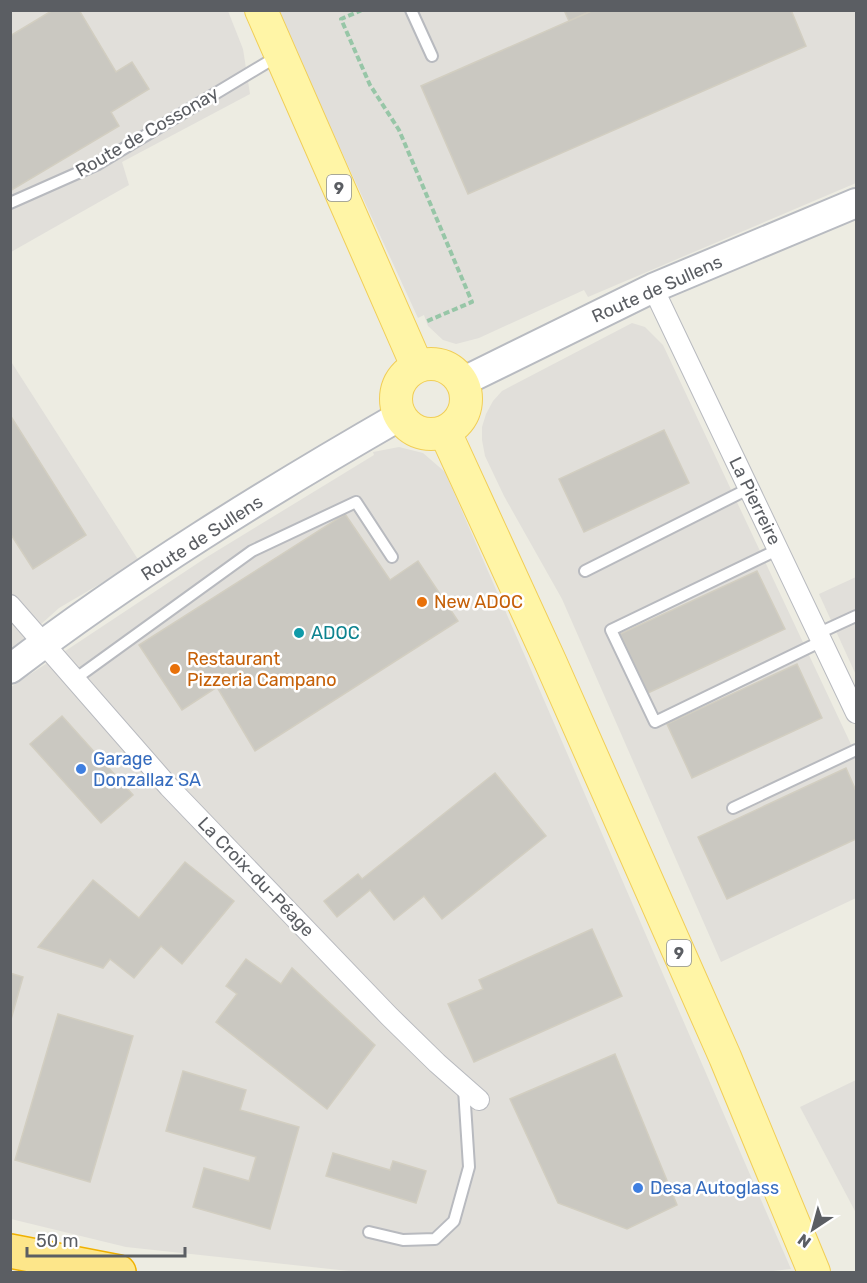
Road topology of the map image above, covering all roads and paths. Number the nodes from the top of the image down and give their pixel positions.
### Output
1 (261, 10) edge
2 (362, 10) edge
3 (411, 10) edge
4 (280, 54) junction
5 (432, 56) dead end
6 (10, 203) edge
7 (856, 203) edge
8 (653, 288) junction
9 (423, 323) dead end
10 (417, 366) junction
11 (462, 382) junction
12 (400, 416) junction
13 (445, 432) junction
14 (750, 488) junction
15 (779, 549) junction
16 (392, 557) dead end
17 (585, 571) dead end
18 (10, 605) edge
19 (856, 616) edge
20 (820, 637) junction
21 (44, 644) junction
22 (10, 669) edge
23 (75, 679) junction
24 (856, 713) edge
25 (856, 750) edge
26 (733, 808) dead end
27 (464, 1087) junction
28 (479, 1100) dead end
29 (369, 1232) dead end
30 (10, 1251) edge
31 (119, 1272) edge
32 (814, 1272) edge

1 - 4 main road, 9
2 - 9 path
3 - 5 lane
4 - 6 lane, Route de Cossonay
4 - 10 main road, 9
7 - 8 main road, Route de Sullens
8 - 11 main road, Route de Sullens
8 - 14 street, La Pierreire
10 - 11 main road
10 - 12 main road
11 - 13 main road
12 - 13 main road
12 - 21 main road, Route de Sullens
13 - 32 main road, 9
14 - 15 street, La Pierreire
14 - 17 lane
15 - 20 street, La Pierreire
15 - 20 lane
16 - 23 lane
18 - 21 street, La Croix-du-Péage
19 - 20 lane
20 - 24 street, La Pierreire
21 - 22 main road, Route de Sullens
21 - 23 street, La Croix-du-Péage
23 - 27 street, La Croix-du-Péage
25 - 26 lane
27 - 28 street, La Croix-du-Péage
27 - 29 lane
30 - 31 highway

